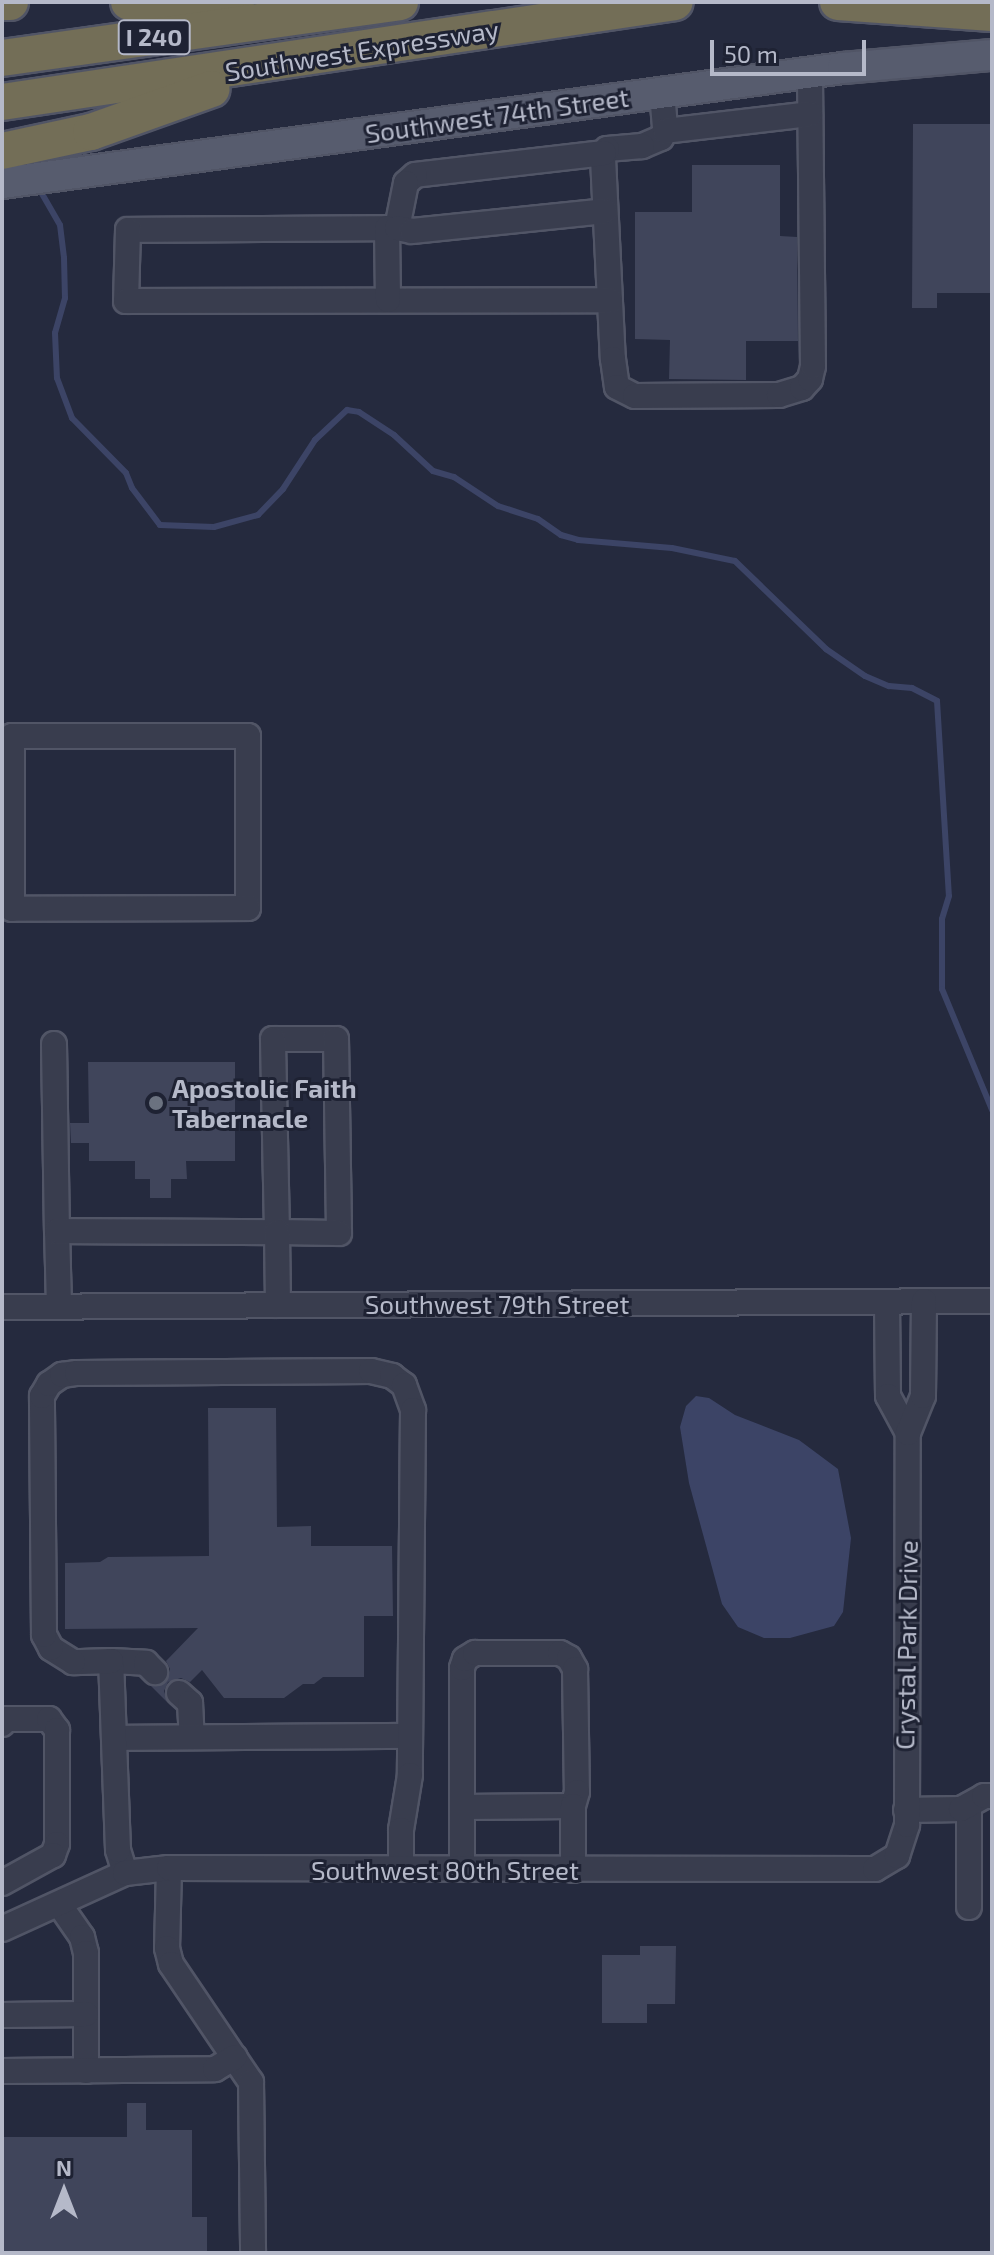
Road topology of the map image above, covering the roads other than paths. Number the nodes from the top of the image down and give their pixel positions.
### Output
1 (2, 2) edge
2 (10, 2) edge
3 (129, 2) edge
4 (400, 2) edge
5 (675, 2) edge
6 (838, 2) edge
7 (992, 13) edge
8 (306, 15) junction
9 (992, 55) edge
10 (2, 58) edge
11 (285, 63) junction
12 (810, 73) junction
13 (662, 93) junction
14 (2, 102) edge
15 (810, 114) junction
16 (665, 131) junction
17 (2, 151) edge
18 (604, 153) junction
19 (2, 183) edge
20 (605, 211) junction
21 (392, 228) junction
22 (388, 300) junction
23 (610, 300) junction
24 (7, 739) edge
25 (7, 896) edge
26 (54, 1044) dead end
27 (57, 1231) junction
28 (277, 1232) junction
29 (924, 1301) junction
30 (992, 1301) edge
31 (887, 1302) junction
32 (278, 1305) junction
33 (59, 1306) junction
34 (2, 1307) edge
35 (908, 1433) junction
36 (111, 1661) junction
37 (155, 1672) dead end
38 (179, 1693) dead end
39 (2, 1724) edge
40 (409, 1736) junction
41 (192, 1737) junction
42 (115, 1738) junction
43 (992, 1796) edge
44 (969, 1805) junction
45 (573, 1806) junction
46 (462, 1807) junction
47 (906, 1810) junction
48 (897, 1856) joint
49 (169, 1868) junction
50 (401, 1869) junction
51 (462, 1869) junction
52 (573, 1870) junction
53 (125, 1873) junction
54 (2, 1885) edge
55 (59, 1904) junction
56 (969, 1907) dead end
57 (10, 1926) edge
58 (86, 2014) junction
59 (2, 2015) edge
60 (235, 2057) junction
61 (2, 2071) edge
62 (86, 2071) junction
63 (253, 2253) edge

1 - 2 highway
3 - 8 highway
4 - 8 highway, Southwest Expressway / I 240
5 - 11 highway, Southwest Expressway / I 240
6 - 7 highway
8 - 10 highway, Southwest Expressway / I 240
9 - 12 main road, Southwest 74th Street
11 - 14 highway, Southwest Expressway / I 240
11 - 17 highway
12 - 13 main road, Southwest 74th Street
12 - 15 street
13 - 16 street
13 - 19 main road, Southwest 74th Street
15 - 16 street
15 - 23 street
16 - 18 street
18 - 20 street
18 - 21 street
20 - 21 street
20 - 23 street
21 - 22 street
21 - 22 street
22 - 23 street
24 - 25 street
24 - 25 street
26 - 27 street
27 - 28 street
27 - 33 street
28 - 28 street
28 - 32 street
29 - 30 street, Southwest 79th Street
29 - 31 street, Southwest 79th Street
29 - 35 street, Crystal Park Drive
31 - 32 street, Southwest 79th Street
31 - 35 street, Crystal Park Drive
32 - 33 street, Southwest 79th Street
33 - 34 street, Southwest 79th Street
35 - 47 street, Crystal Park Drive
36 - 37 street
36 - 40 street
36 - 42 street
38 - 41 street
39 - 54 street
40 - 41 street
40 - 50 street
41 - 42 street
42 - 53 street
43 - 44 street
44 - 47 street
44 - 56 street
45 - 46 street
45 - 46 street
45 - 52 street
46 - 51 street
47 - 48 street, Crystal Park Drive
48 - 52 street, Southwest 80th Street
49 - 50 street, Southwest 80th Street
49 - 53 street, Southwest 80th Street
49 - 60 street
50 - 51 street, Southwest 80th Street
51 - 52 street, Southwest 80th Street
53 - 55 street, Southwest 80th Street
54 - 57 street
55 - 57 street, Southwest 80th Street
55 - 58 street
58 - 59 street
58 - 62 street
60 - 62 street
60 - 63 street
61 - 62 street

